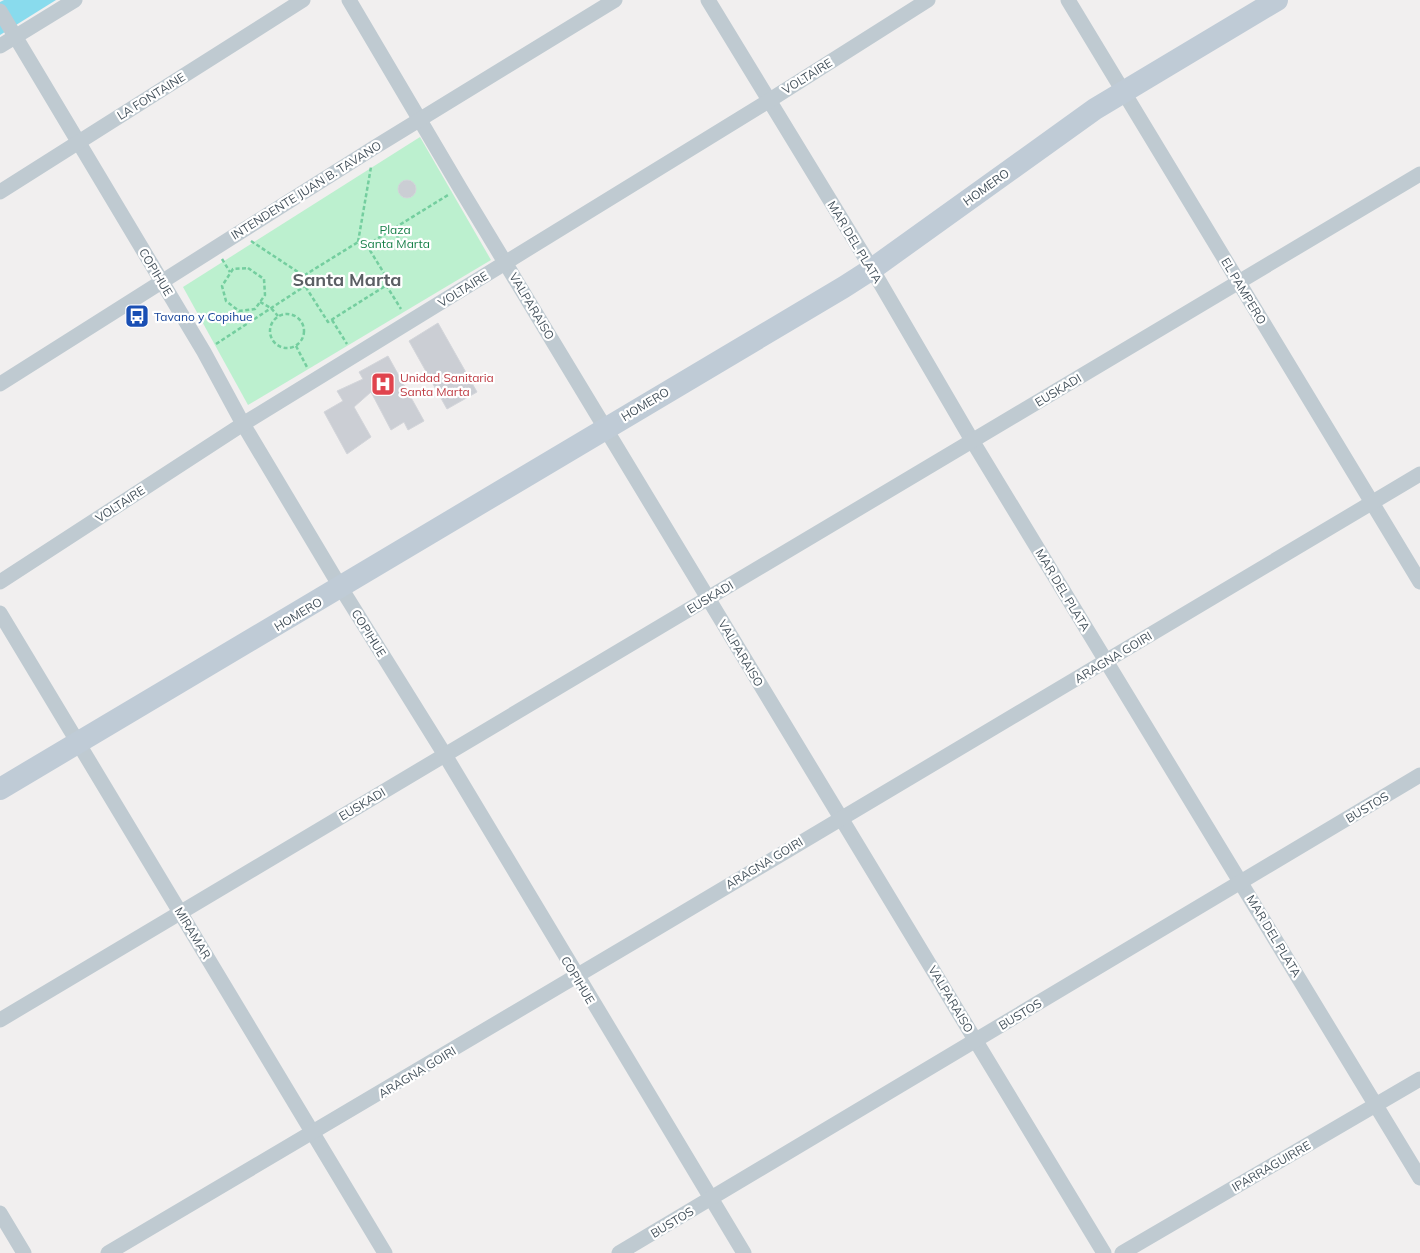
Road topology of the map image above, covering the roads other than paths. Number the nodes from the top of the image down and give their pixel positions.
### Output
1 (75, 0) edge
2 (303, 0) edge
3 (349, 0) edge
4 (615, 0) edge
5 (708, 0) edge
6 (928, 0) edge
7 (1068, 0) edge
8 (1277, 0) edge
9 (0, 11) edge
10 (14, 34) junction
11 (0, 46) edge
12 (1124, 91) junction
13 (770, 100) junction
14 (420, 121) junction
15 (78, 142) junction
16 (1420, 174) edge
17 (0, 192) edge
18 (506, 262) junction
19 (872, 269) junction
20 (161, 281) junction
21 (1238, 282) junction
22 (0, 384) edge
23 (243, 424) junction
24 (606, 428) junction
25 (973, 442) junction
26 (1420, 474) edge
27 (1372, 503) junction
28 (0, 582) edge
29 (1420, 582) edge
30 (341, 588) junction
31 (708, 598) junction
32 (0, 613) edge
33 (1106, 661) junction
34 (79, 743) junction
35 (445, 755) junction
36 (1420, 775) edge
37 (0, 789) edge
38 (841, 816) junction
39 (1241, 882) junction
40 (181, 911) junction
41 (577, 978) junction
42 (0, 1020) edge
43 (976, 1041) junction
44 (1420, 1079) edge
45 (1377, 1105) junction
46 (314, 1132) junction
47 (1420, 1178) edge
48 (711, 1198) junction
49 (0, 1213) edge
50 (24, 1253) edge
51 (108, 1253) edge
52 (385, 1253) edge
53 (619, 1253) edge
54 (744, 1253) edge
55 (1104, 1253) edge
56 (1122, 1253) edge

1 - 10 street
2 - 15 street, LA FONTAINE
3 - 14 street, VALPARAISO
4 - 14 street, INTENDENTE JUAN B. TAVANO
5 - 13 street, MAR DEL PLATA
6 - 13 street, VOLTAIRE
7 - 12 street, EL PAMPERO
8 - 12 main road, HOMERO
9 - 10 street, COPIHUE
10 - 11 street
10 - 15 street, COPIHUE
12 - 19 main road, HOMERO
12 - 21 street, EL PAMPERO
13 - 18 street, VOLTAIRE
13 - 19 street, MAR DEL PLATA
14 - 18 street, VALPARAISO
14 - 20 street, INTENDENTE JUAN B. TAVANO
15 - 17 street, LA FONTAINE
15 - 20 street, COPIHUE
16 - 21 street, EUSKADI
18 - 23 street, VOLTAIRE
18 - 24 street, VALPARAISO
19 - 24 main road, HOMERO
19 - 25 street, MAR DEL PLATA
20 - 22 street, INTENDENTE JUAN B. TAVANO
20 - 23 street, COPIHUE
21 - 25 street, EUSKADI
21 - 27 street, EL PAMPERO
23 - 28 street, VOLTAIRE
23 - 30 street, COPIHUE
24 - 30 main road, HOMERO
24 - 31 street, VALPARAISO
25 - 31 street, EUSKADI
25 - 33 street, MAR DEL PLATA
26 - 27 street, ARAGNA GOIRI
27 - 29 street, EL PAMPERO
27 - 33 street, ARAGNA GOIRI
30 - 34 main road, HOMERO
30 - 35 street, COPIHUE
31 - 35 street, EUSKADI
31 - 38 street, VALPARAISO
32 - 34 street, MIRAMAR
33 - 38 street, ARAGNA GOIRI
33 - 39 street, MAR DEL PLATA
34 - 37 main road, HOMERO
34 - 40 street, MIRAMAR
35 - 40 street, EUSKADI
35 - 41 street, COPIHUE
36 - 39 street, BUSTOS
38 - 41 street, ARAGNA GOIRI
38 - 43 street, VALPARAISO
39 - 43 street, BUSTOS
39 - 45 street, MAR DEL PLATA
40 - 42 street, EUSKADI
40 - 46 street, MIRAMAR
41 - 46 street, ARAGNA GOIRI
41 - 48 street, COPIHUE
43 - 48 street, BUSTOS
43 - 55 street, VALPARAISO
44 - 45 street, IPARRAGUIRRE
45 - 47 street, MAR DEL PLATA
45 - 56 street, IPARRAGUIRRE
46 - 51 street, ARAGNA GOIRI
46 - 52 street, MIRAMAR
48 - 53 street, BUSTOS
48 - 54 street, COPIHUE
49 - 50 street

